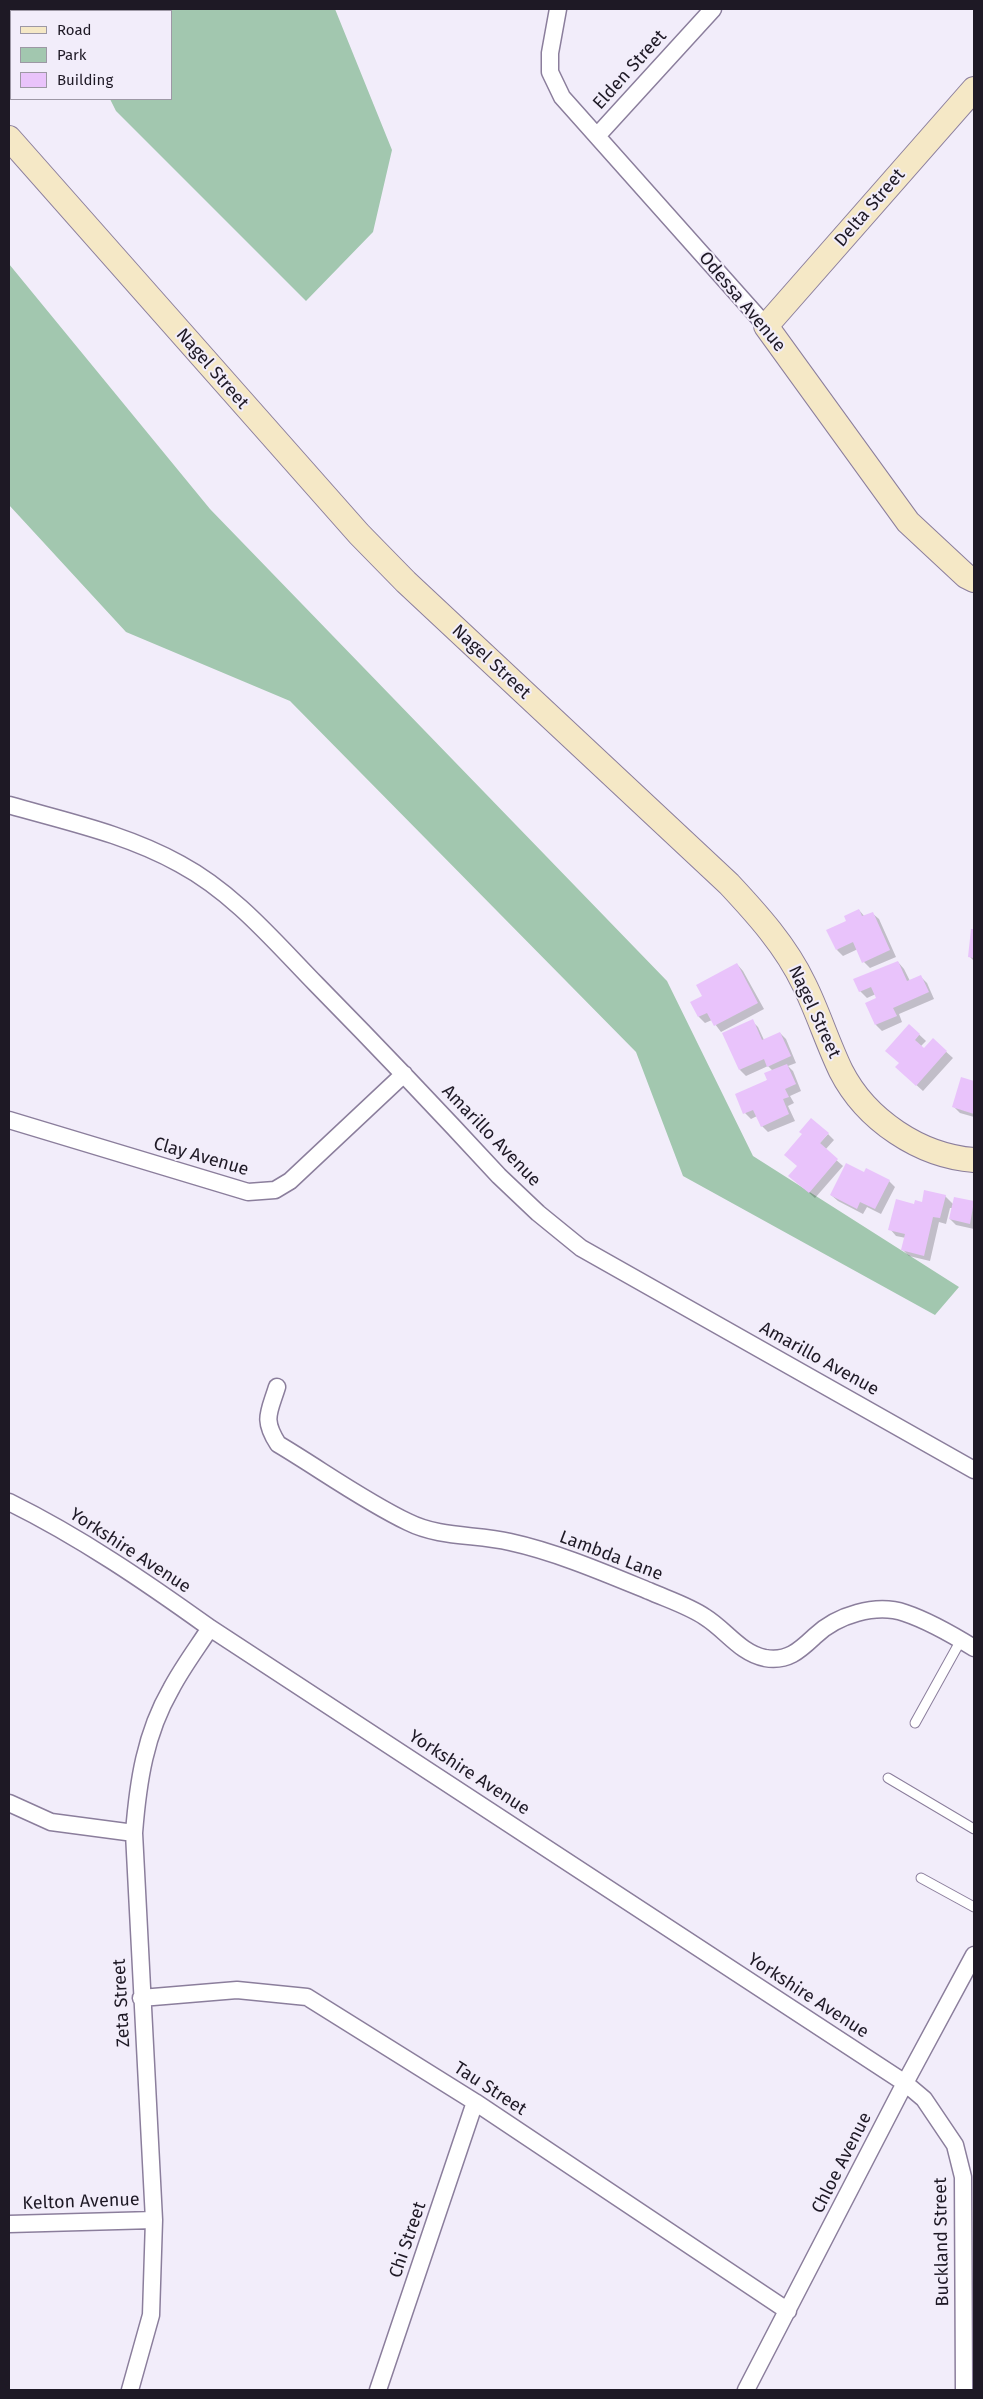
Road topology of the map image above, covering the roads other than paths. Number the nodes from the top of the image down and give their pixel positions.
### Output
1 (558, 9) edge
2 (714, 9) edge
3 (974, 90) edge
4 (597, 136) junction
5 (9, 138) edge
6 (766, 326) junction
7 (974, 580) edge
8 (9, 805) edge
9 (404, 1074) junction
10 (9, 1120) edge
11 (974, 1160) edge
12 (277, 1387) dead end
13 (974, 1470) edge
14 (9, 1502) edge
15 (210, 1628) junction
16 (968, 1644) edge
17 (914, 1722) dead end
18 (888, 1778) dead end
19 (9, 1803) edge
20 (974, 1829) edge
21 (134, 1833) junction
22 (920, 1878) dead end
23 (974, 1907) edge
24 (974, 1955) edge
25 (141, 1998) junction
26 (904, 2083) junction
27 (475, 2102) junction
28 (154, 2220) junction
29 (9, 2224) edge
30 (788, 2311) junction
31 (130, 2390) edge
32 (378, 2390) edge
33 (746, 2390) edge
34 (964, 2390) edge

1 - 4 street, Odessa Avenue
2 - 4 street, Elden Street
3 - 6 street, Delta Street
4 - 6 street, Odessa Avenue
5 - 11 street, Nagel Street
6 - 7 street, Odessa Avenue
8 - 9 street, Amarillo Avenue
9 - 10 street, Clay Avenue
9 - 13 street, Amarillo Avenue
12 - 16 street, Lambda Lane
14 - 15 street, Yorkshire Avenue
15 - 21 street, Zeta Street
15 - 26 street, Yorkshire Avenue
16 - 17 lane
18 - 20 lane
19 - 21 street
21 - 25 street, Zeta Street
22 - 23 lane
24 - 26 street, Chloe Avenue
25 - 27 street, Tau Street
25 - 28 street, Zeta Street
26 - 30 street, Chloe Avenue
26 - 34 street, Buckland Street
27 - 30 street, Tau Street
27 - 32 street, Chi Street
28 - 29 street, Kelton Avenue
28 - 31 street, Zeta Street
30 - 33 street, Chloe Avenue

